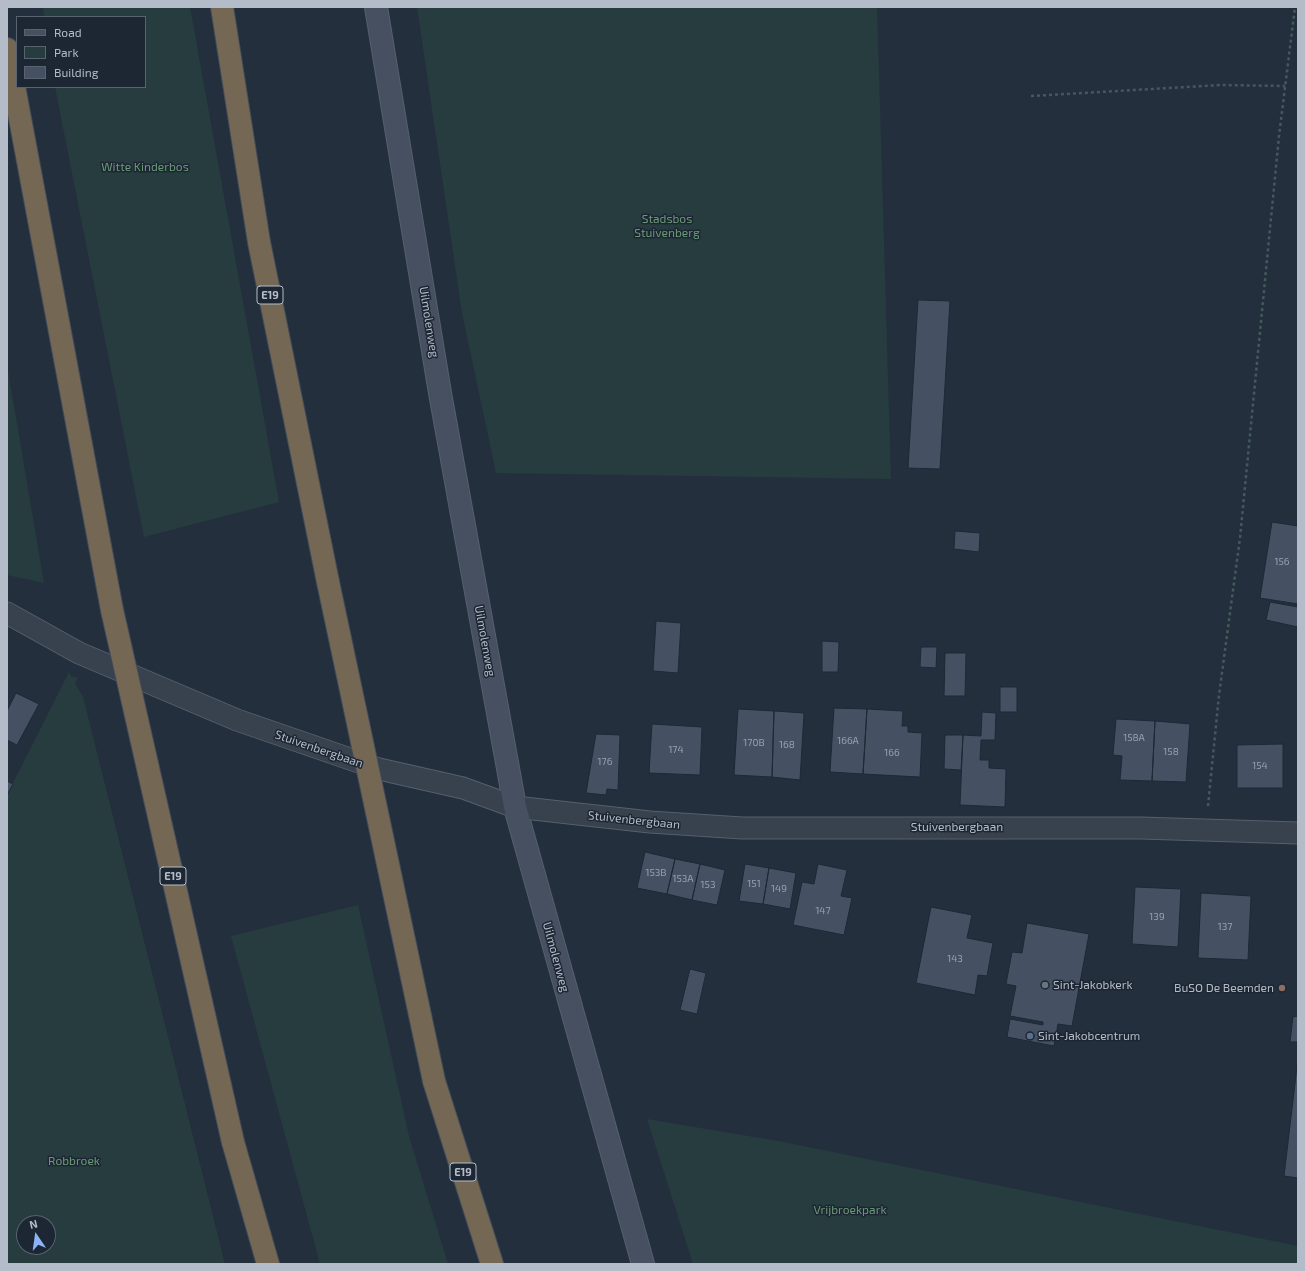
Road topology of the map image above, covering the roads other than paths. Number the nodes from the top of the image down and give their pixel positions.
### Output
1 (222, 7) edge
2 (376, 7) edge
3 (7, 49) edge
4 (7, 613) edge
5 (515, 807) junction
6 (1298, 833) edge
7 (268, 1264) edge
8 (492, 1264) edge
9 (643, 1264) edge

1 - 8 highway, E19, bridge
2 - 5 main road, Uilmolenweg
3 - 7 highway, E19, bridge
4 - 5 street, Stuivenbergbaan
5 - 6 street, Stuivenbergbaan
5 - 9 main road, Uilmolenweg

